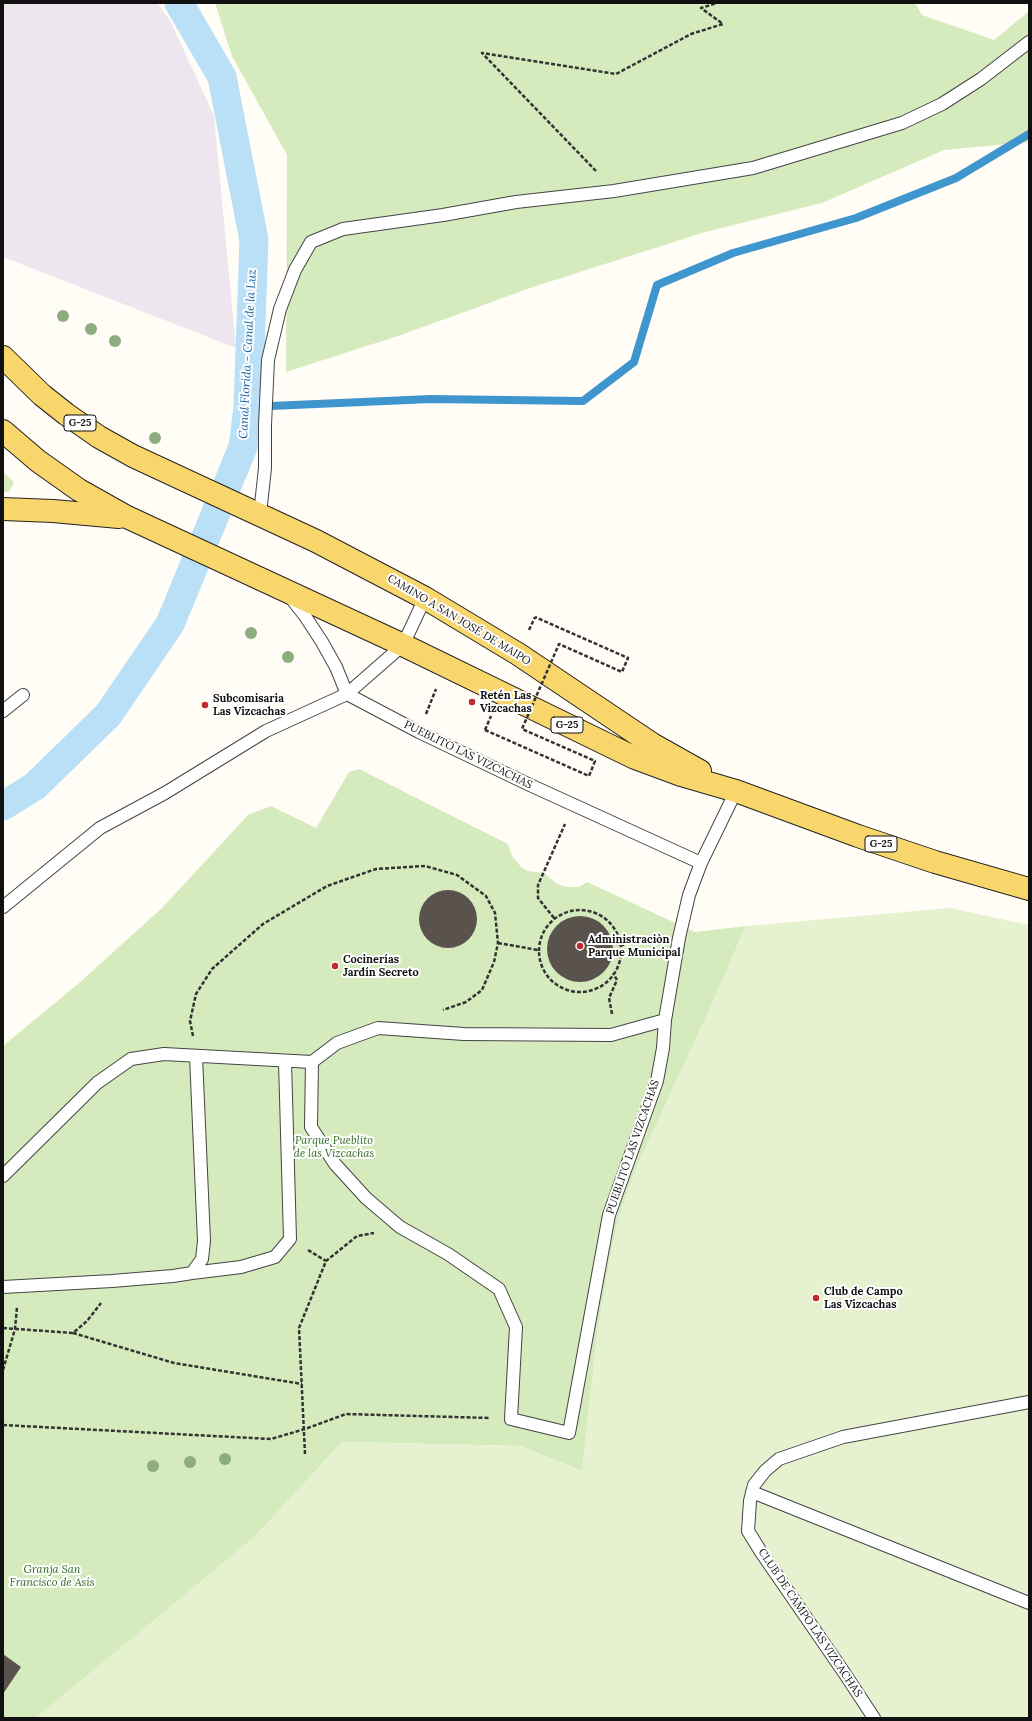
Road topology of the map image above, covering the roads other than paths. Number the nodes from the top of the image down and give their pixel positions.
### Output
1 (1029, 42) edge
2 (3, 357) edge
3 (3, 431) edge
4 (3, 509) edge
5 (258, 514) junction
6 (127, 517) junction
7 (286, 590) junction
8 (425, 598) junction
9 (403, 646) junction
10 (347, 694) junction
11 (23, 695) dead end
12 (3, 711) edge
13 (736, 791) junction
14 (701, 863) junction
15 (1029, 889) edge
16 (3, 907) edge
17 (665, 1020) junction
18 (196, 1056) junction
19 (285, 1061) junction
20 (312, 1062) junction
21 (3, 1176) edge
22 (192, 1273) junction
23 (3, 1287) edge
24 (1029, 1402) edge
25 (752, 1492) junction
26 (1029, 1603) edge
27 (874, 1718) edge

1 - 5 lane
2 - 5 main road, CAMINO A SAN JOSÉ DE MAIPO / G-25
3 - 6 main road, G-25
4 - 6 main road
5 - 8 main road, CAMINO A SAN JOSÉ DE MAIPO / G-25
6 - 7 main road, CAMINO A SAN JOSÉ DE MAIPO / G-25
7 - 9 main road, CAMINO A SAN JOSÉ DE MAIPO / G-25
7 - 10 lane
8 - 9 lane
8 - 13 main road, CAMINO A SAN JOSÉ DE MAIPO / G-25
9 - 10 lane
9 - 13 main road, CAMINO A SAN JOSÉ DE MAIPO / G-25
10 - 14 lane, PUEBLITO LAS VIZCACHAS
10 - 16 lane
11 - 12 lane
13 - 14 lane, PUEBLITO LAS VIZCACHAS
13 - 15 main road, CAMINO A SAN JOSÉ DE MAIPO / G-25
14 - 17 lane, PUEBLITO LAS VIZCACHAS
17 - 20 lane
17 - 20 lane, PUEBLITO LAS VIZCACHAS
18 - 19 lane
18 - 21 lane
18 - 22 lane
19 - 20 lane
19 - 22 lane
22 - 23 lane
24 - 25 lane, CLUB DE CAMPO LAS VIZCACHAS
25 - 26 lane
25 - 27 lane, CLUB DE CAMPO LAS VIZCACHAS

